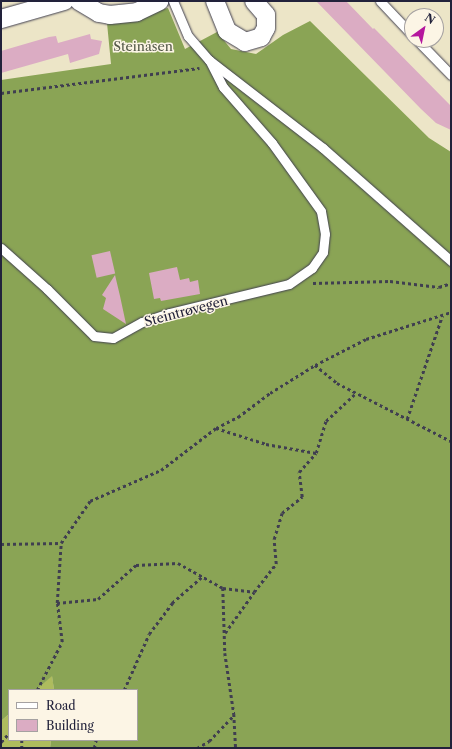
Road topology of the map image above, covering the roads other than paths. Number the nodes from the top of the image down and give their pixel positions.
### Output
1 (64, 1) edge
2 (79, 1) edge
3 (163, 1) edge
4 (215, 1) edge
5 (254, 1) edge
6 (380, 1) edge
7 (3, 16) edge
8 (404, 26) edge
9 (425, 48) edge
10 (209, 60) junction
11 (451, 75) edge
12 (1, 248) edge
13 (451, 261) edge

1 - 7 street
2 - 3 street
3 - 10 lane, Steintrøvegen
4 - 5 street
6 - 8 lane
9 - 11 lane
10 - 12 lane, Steintrøvegen
10 - 13 lane, Steintrøvegen

